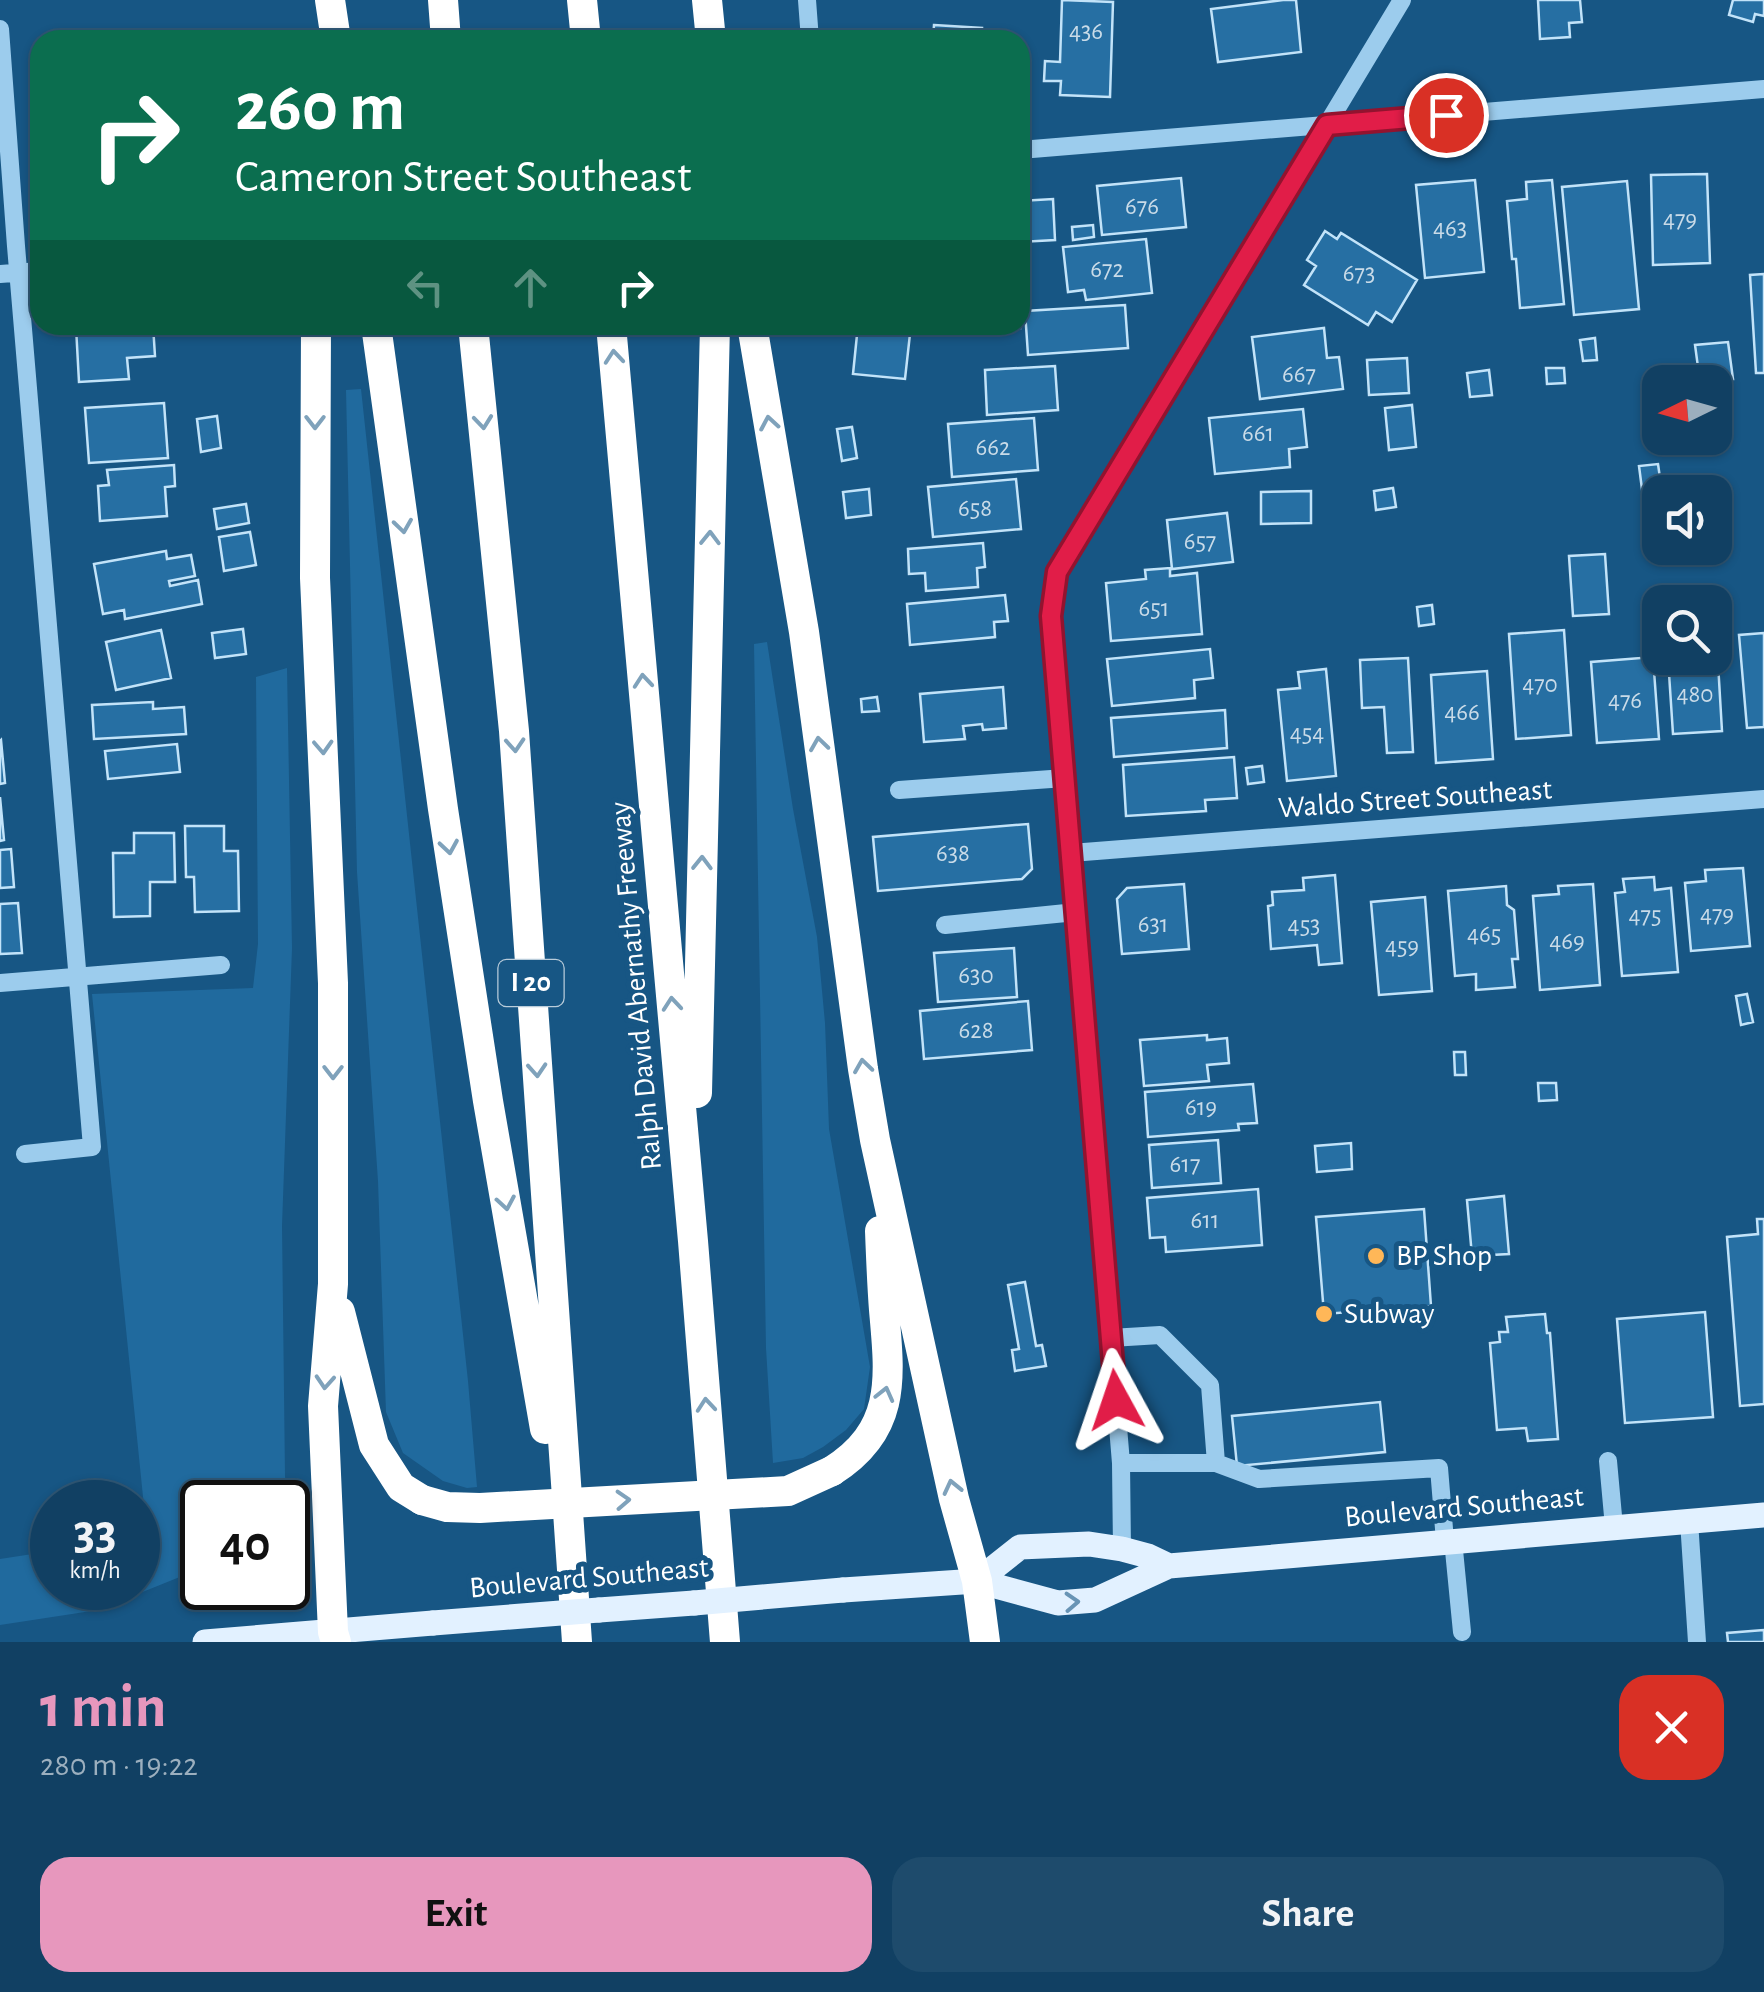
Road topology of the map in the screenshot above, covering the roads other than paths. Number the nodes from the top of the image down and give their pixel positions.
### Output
1 (315, 0) edge
2 (330, 0) edge
3 (442, 0) edge
4 (582, 0) edge
5 (707, 0) edge
6 (807, 0) edge
7 (1402, 0) edge
8 (0, 29) edge
9 (316, 30) edge
10 (334, 30) edge
11 (445, 30) edge
12 (585, 30) edge
13 (710, 30) edge
14 (809, 30) edge
15 (1764, 88) edge
16 (1327, 125) junction
17 (1030, 149) edge
18 (9, 274) edge
19 (316, 335) edge
20 (377, 335) edge
21 (474, 335) edge
22 (612, 335) edge
23 (715, 335) edge
24 (754, 335) edge
25 (1065, 778) junction
26 (899, 790) dead end
27 (1764, 799) edge
28 (1071, 853) junction
29 (1076, 912) junction
30 (944, 925) dead end
31 (221, 965) dead end
32 (78, 978) junction
33 (0, 984) edge
34 (875, 1140) junction
35 (26, 1154) dead end
36 (694, 1241) junction
37 (333, 1284) junction
38 (1111, 1338) junction
39 (1216, 1462) junction
40 (1608, 1462) dead end
41 (1121, 1463) junction
42 (1764, 1515) edge
43 (1689, 1521) junction
44 (1614, 1527) junction
45 (1449, 1541) junction
46 (1122, 1549) junction
47 (1169, 1566) junction
48 (977, 1581) junction
49 (572, 1588) junction
50 (1462, 1632) dead end
51 (335, 1637) edge
52 (205, 1642) edge
53 (577, 1642) edge
54 (725, 1642) edge
55 (985, 1642) edge
56 (1697, 1642) edge

1 - 9 highway
2 - 10 highway
3 - 11 highway
4 - 12 highway
5 - 13 highway
6 - 14 street
7 - 16 street
8 - 18 street
15 - 16 street
16 - 17 street
16 - 25 street
18 - 32 street
19 -> 37 highway
20 -> 49 highway
21 -> 49 highway, I 20
36 -> 22 highway, Ralph David Abernathy Freeway
36 -> 23 highway
34 -> 24 highway
25 - 26 street
25 - 28 street
27 - 28 street, Waldo Street Southeast
28 - 29 street
29 - 30 street
29 - 38 street
31 - 32 street
32 - 33 street
32 - 35 street
37 -> 34 highway, bridge
48 -> 34 highway
54 -> 36 highway, Ralph David Abernathy Freeway
37 -> 51 highway
38 - 39 street
38 - 41 street
39 - 41 street
39 - 45 street
40 - 44 street
41 - 46 street
42 - 43 main road, Boulevard Southeast
43 - 44 main road, Boulevard Southeast
43 - 56 street
44 - 45 main road, Boulevard Southeast
45 - 47 main road, Boulevard Southeast
45 - 50 street
46 - 47 main road, Boulevard Southeast
46 - 48 main road, Boulevard Southeast
48 -> 47 main road, Boulevard Southeast
48 - 51 main road, Boulevard Southeast, bridge
48 - 55 highway
49 - 53 highway, I 20
51 - 52 main road, Boulevard Southeast

